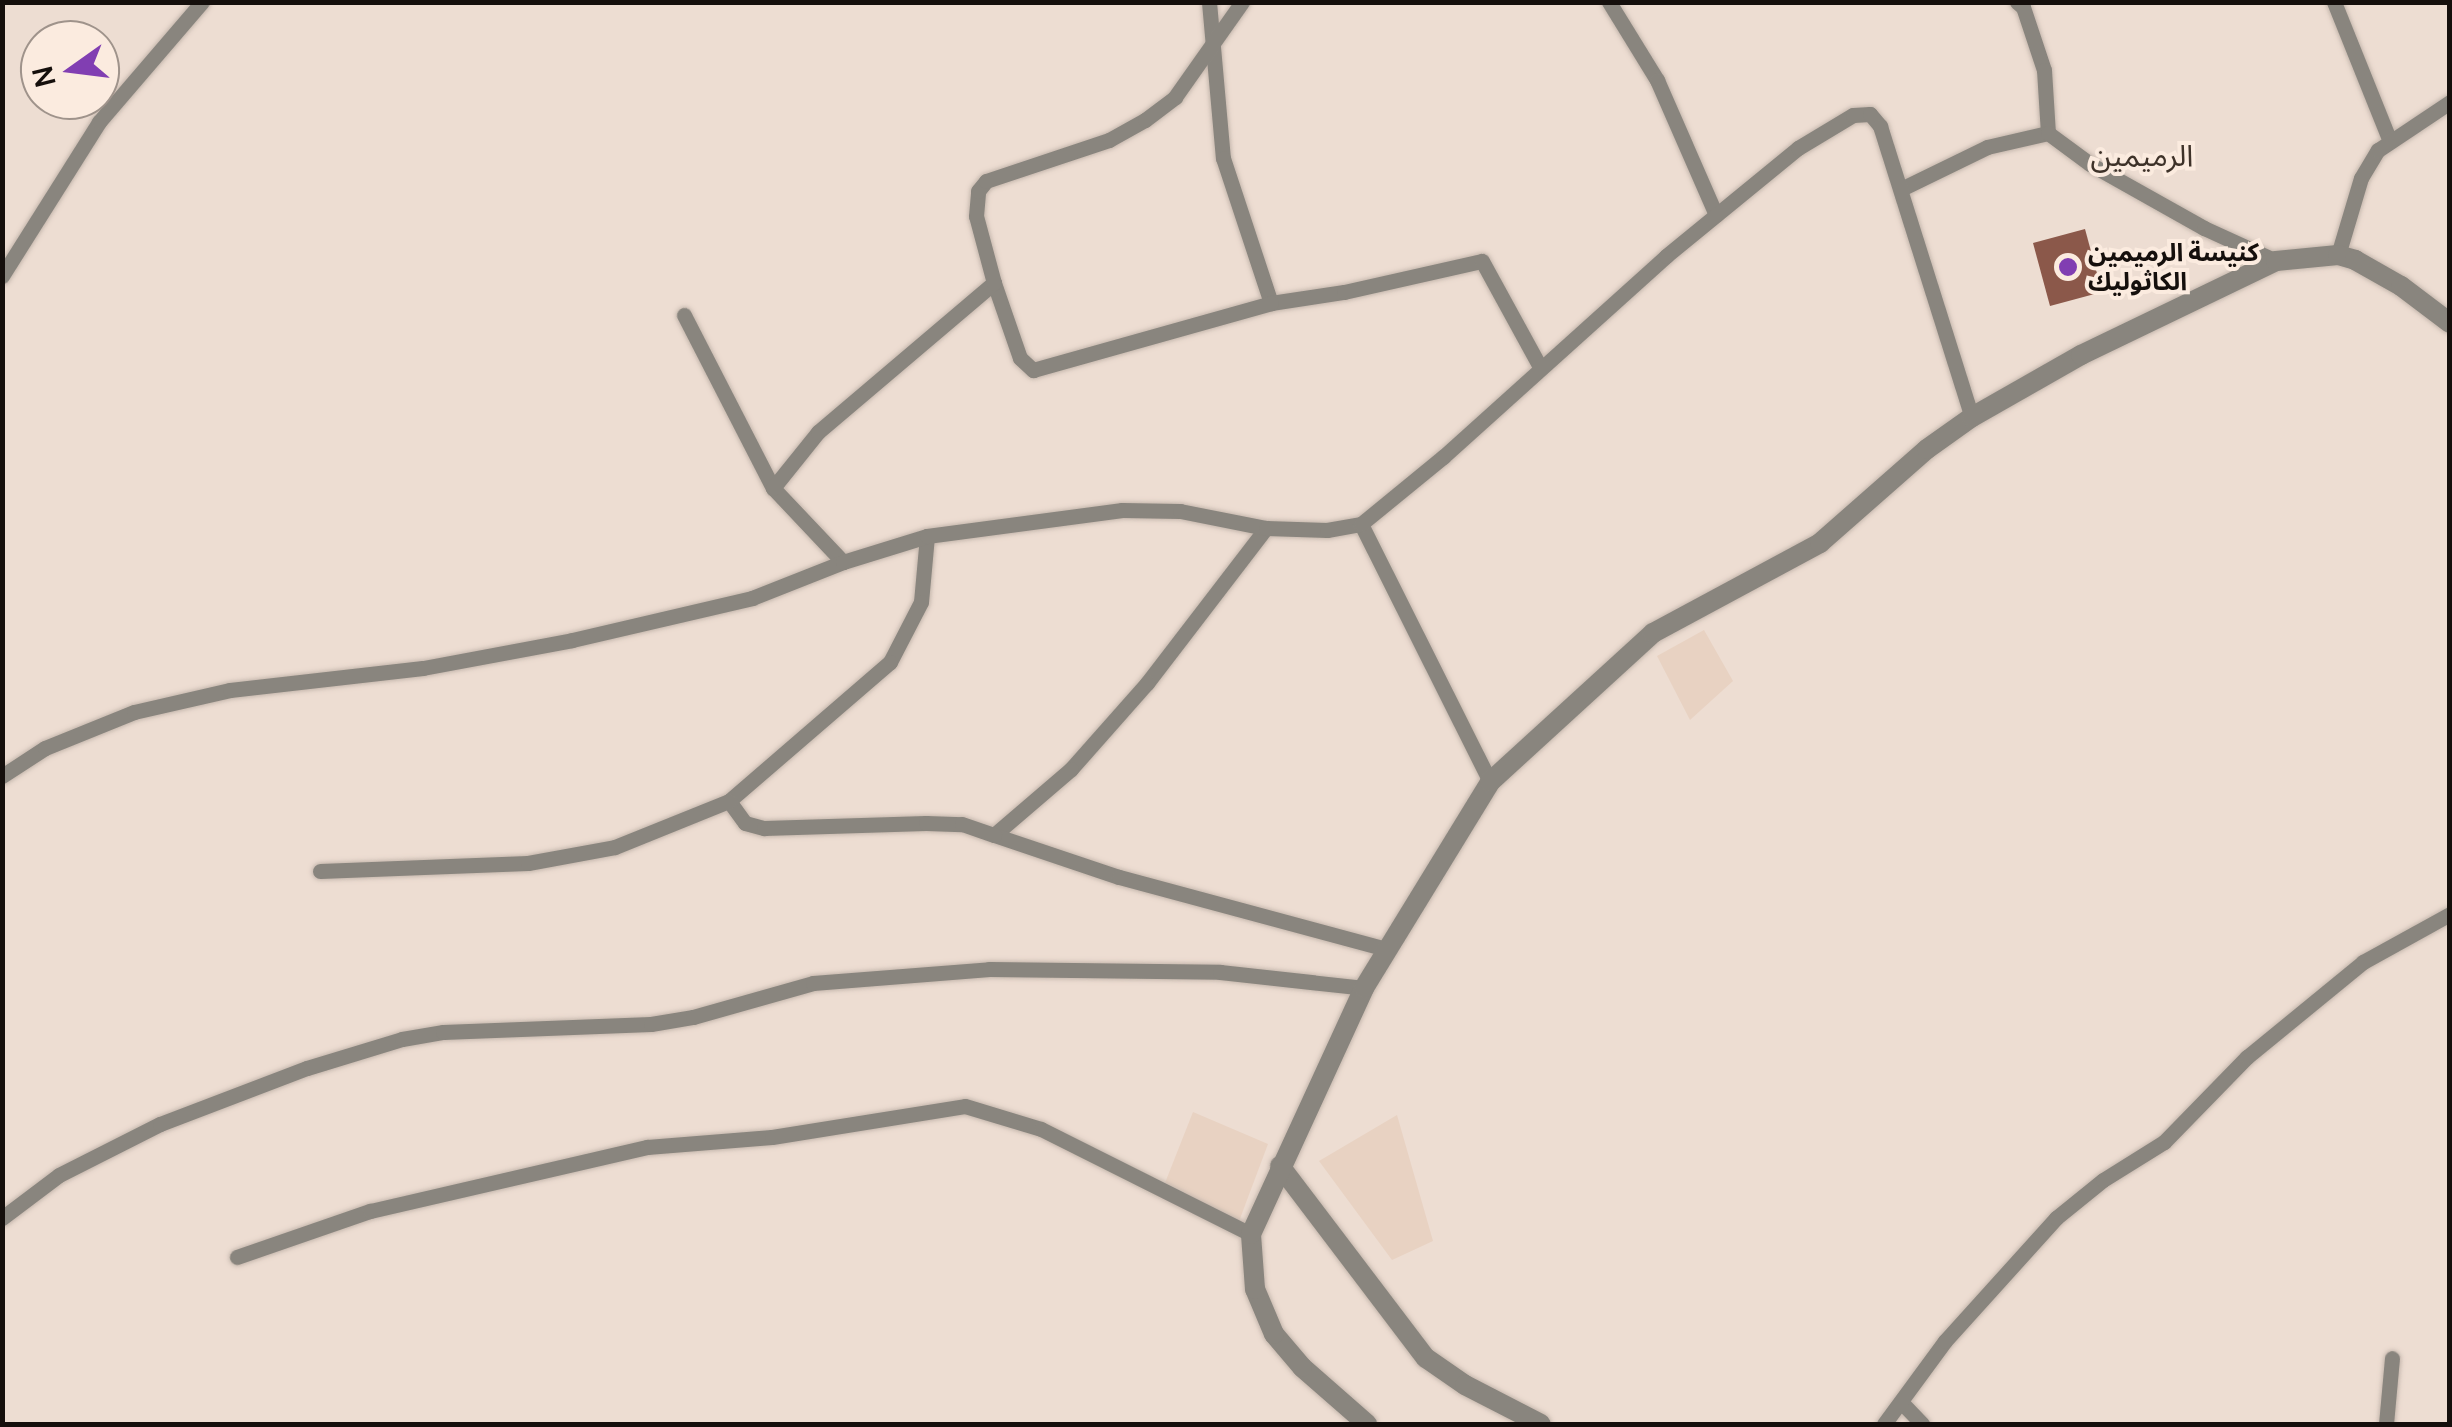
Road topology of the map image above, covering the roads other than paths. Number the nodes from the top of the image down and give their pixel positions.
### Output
1 (202, 2) edge
2 (1209, 2) edge
3 (1242, 2) edge
4 (1608, 2) edge
5 (2334, 2) edge
6 (2020, 3) edge
7 (1212, 48) junction
8 (2450, 102) edge
9 (2048, 134) junction
10 (2390, 142) junction
11 (1901, 189) junction
12 (1716, 215) junction
13 (2338, 255) junction
14 (2276, 261) junction
15 (2, 276) edge
16 (994, 283) junction
17 (1270, 303) junction
18 (684, 315) dead end
19 (2450, 323) edge
20 (1540, 367) junction
21 (1972, 417) junction
22 (773, 488) junction
23 (1361, 524) junction
24 (1266, 528) junction
25 (927, 536) junction
26 (843, 562) junction
27 (2, 776) edge
28 (1490, 782) junction
29 (730, 801) junction
30 (994, 835) junction
31 (320, 871) dead end
32 (2450, 914) edge
33 (1385, 949) junction
34 (1364, 988) junction
35 (1280, 1166) junction
36 (2, 1218) edge
37 (1251, 1234) junction
38 (236, 1256) dead end
39 (2392, 1358) dead end
40 (1902, 1403) junction
41 (1367, 1424) edge
42 (1541, 1424) edge
43 (1884, 1424) edge
44 (1922, 1424) edge
45 (2386, 1424) edge

1 - 15 street
2 - 7 street
3 - 7 street
4 - 12 street
5 - 10 street
6 - 9 street
7 - 16 street
7 - 17 street
8 - 10 street
9 - 11 street
9 - 14 street
10 - 13 street
11 - 12 street
11 - 21 street
12 - 20 street
13 - 14 street
13 - 19 street
14 - 21 street
16 - 17 street
16 - 22 street
17 - 20 street
18 - 22 street
20 - 23 street
21 - 28 street
22 - 26 street
23 - 24 street
23 - 28 street
24 - 25 street
24 - 30 street
25 - 26 street
25 - 29 street
26 - 27 street
28 - 33 street
29 - 30 street
29 - 31 street
30 - 33 street
32 - 40 street
33 - 34 street
34 - 35 street
34 - 36 street
35 - 37 street
35 - 42 street
37 - 38 street
37 - 41 street
39 - 45 street
40 - 43 street
40 - 44 street

